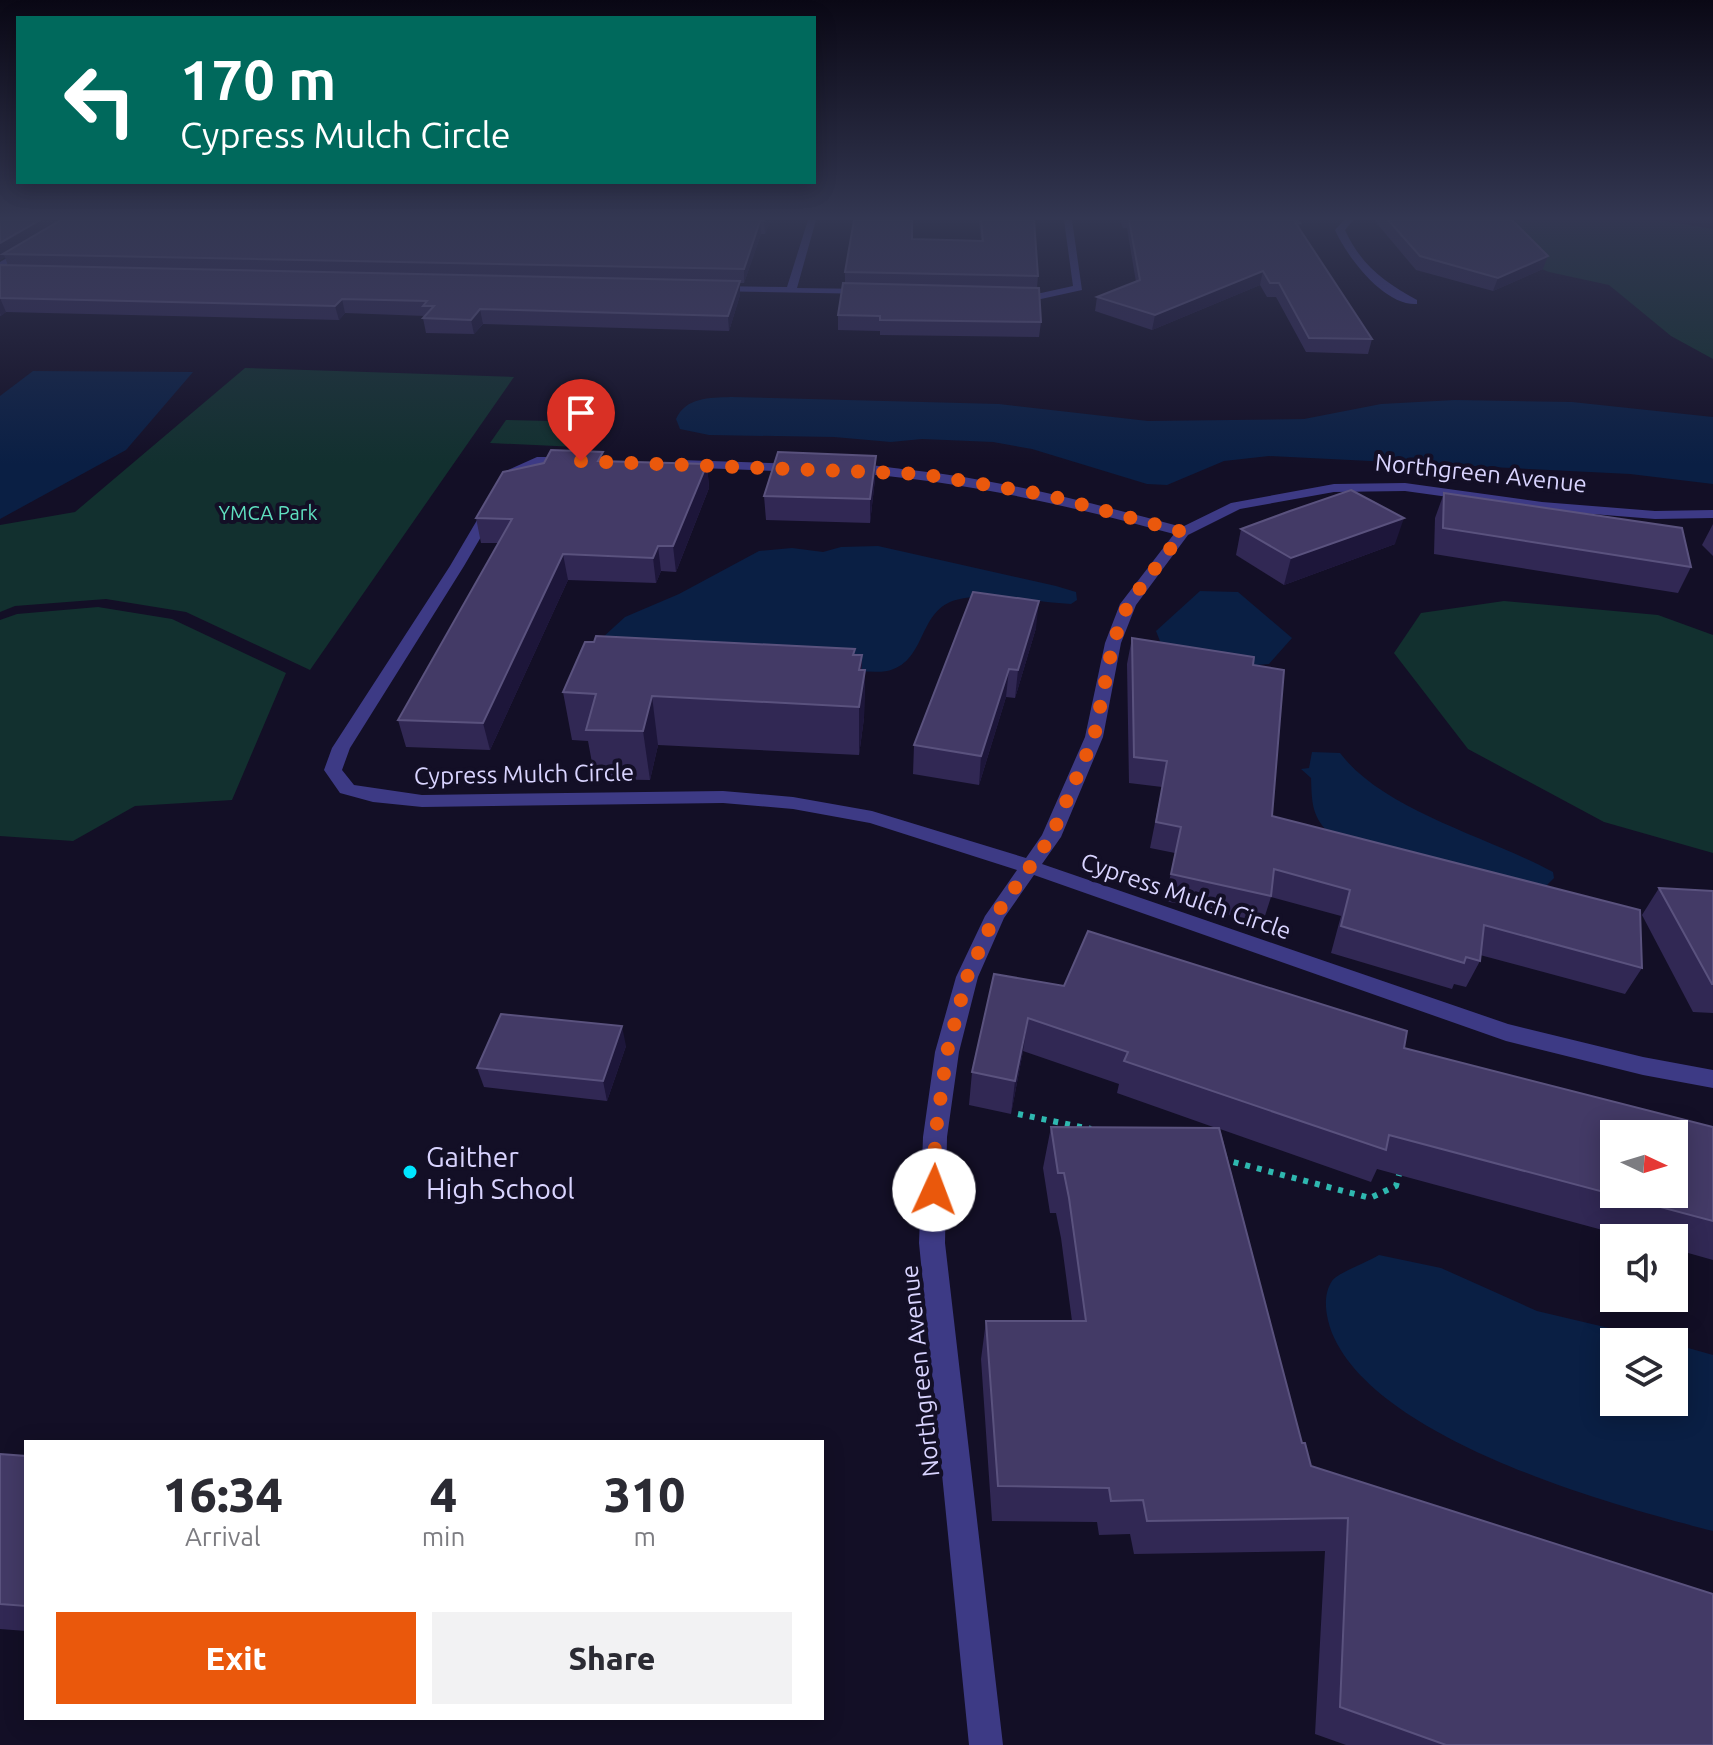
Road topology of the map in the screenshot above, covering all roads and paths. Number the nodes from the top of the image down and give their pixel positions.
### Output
1 (598, 462) edge
2 (662, 464) edge
3 (1713, 514) edge
4 (1183, 532) junction
5 (1031, 867) junction
6 (1713, 1079) edge
7 (1018, 1114) edge
8 (1106, 1132) edge
9 (1220, 1159) edge
10 (1402, 1163) edge
11 (986, 1745) edge

1 - 5 street, Cypress Mulch Circle
2 - 4 street
3 - 4 street, Northgreen Avenue
4 - 5 street, Northgreen Avenue
5 - 6 street, Cypress Mulch Circle
5 - 11 street, Northgreen Avenue
7 - 8 path
9 - 10 path

